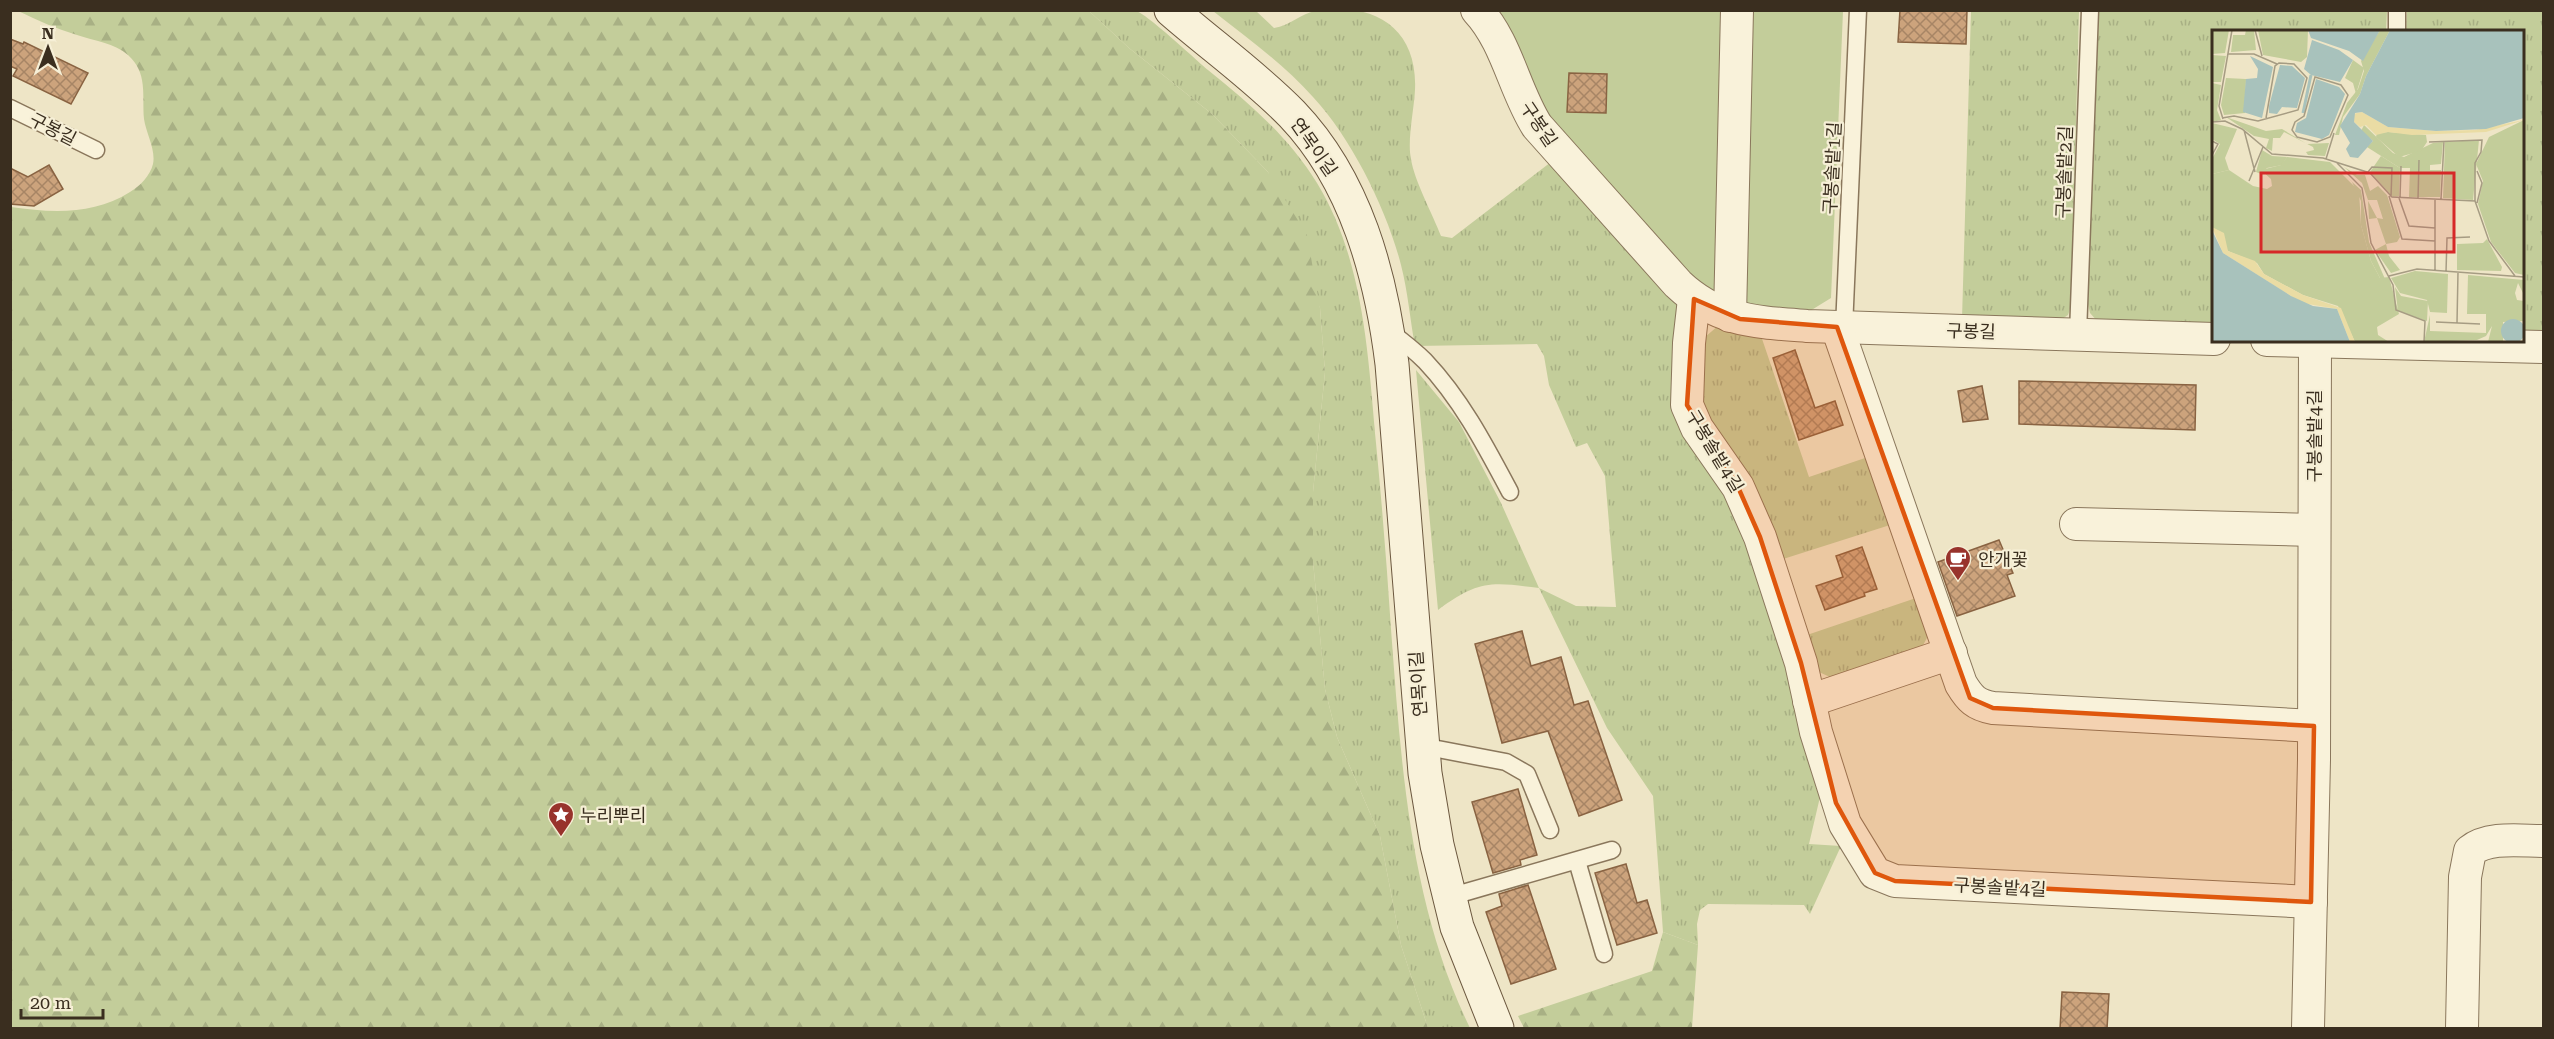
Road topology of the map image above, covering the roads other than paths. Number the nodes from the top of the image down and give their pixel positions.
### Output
1 (1171, 10) edge
2 (1477, 10) edge
3 (1737, 10) edge
4 (1858, 10) edge
5 (2090, 10) edge
6 (2397, 10) edge
7 (2397, 30) edge
8 (10, 108) edge
9 (96, 150) dead end
10 (1694, 299) junction
11 (1730, 316) junction
12 (1840, 327) junction
13 (1388, 329) junction
14 (2078, 334) junction
15 (2212, 339) edge
16 (2314, 342) edge
17 (2389, 342) edge
18 (2544, 347) edge
19 (1510, 492) dead end
20 (2076, 524) dead end
21 (2314, 530) junction
22 (1951, 653) junction
23 (1809, 701) junction
24 (2314, 726) junction
25 (1422, 746) junction
26 (1550, 830) dead end
27 (2544, 841) edge
28 (1612, 850) dead end
29 (1577, 861) junction
30 (1449, 897) junction
31 (2311, 902) junction
32 (1604, 954) dead end
33 (1497, 1029) edge
34 (2308, 1029) edge
35 (2462, 1029) edge

1 - 13 street, 연목이길
2 - 10 street, 구봉길
3 - 11 street
4 - 12 lane, 구봉솔밭1길
5 - 14 lane, 구봉솔밭2길
6 - 7 lane
8 - 9 lane, 구봉길
10 - 11 street, 구봉길
10 - 23 street, 구봉솔밭4길
11 - 12 street, 구봉길
12 - 14 street, 구봉길
12 - 22 street
13 - 19 lane
13 - 25 street, 연목이길
14 - 15 street, 구봉길
16 - 21 street, 구봉솔밭4길
17 - 18 street
20 - 21 street
21 - 24 street, 구봉솔밭4길
22 - 23 street
22 - 24 street
23 - 31 street, 구봉솔밭4길
24 - 31 street, 구봉솔밭4길
25 - 26 lane
25 - 30 street, 연목이길
27 - 35 street
28 - 29 lane
29 - 30 lane
29 - 32 lane
30 - 33 street, 연목이길
31 - 34 street, 구봉솔밭4길

